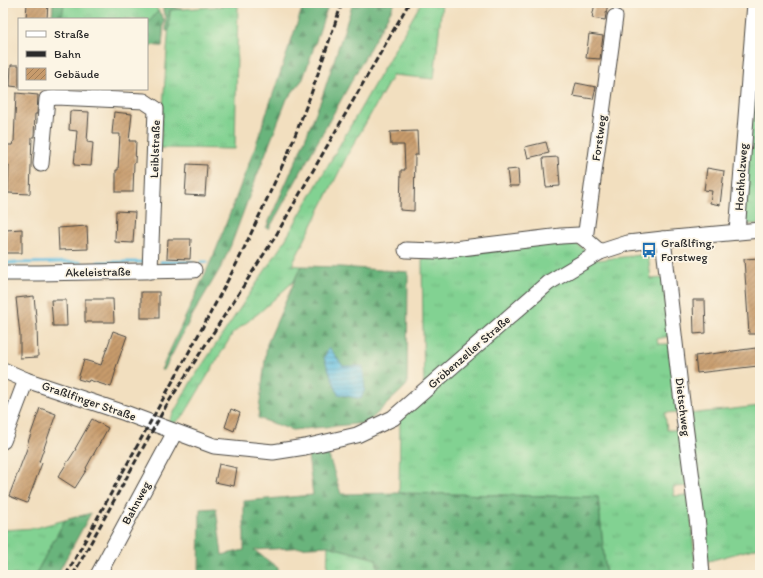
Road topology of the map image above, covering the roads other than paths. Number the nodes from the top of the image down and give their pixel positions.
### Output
1 (755, 3) edge
2 (615, 17) dead end
3 (41, 164) dead end
4 (760, 230) edge
5 (737, 232) junction
6 (585, 239) junction
7 (663, 239) junction
8 (406, 250) dead end
9 (600, 252) junction
10 (194, 270) dead end
11 (150, 271) junction
12 (3, 273) edge
13 (3, 370) edge
14 (26, 380) junction
15 (175, 432) junction
16 (3, 441) edge
17 (98, 575) edge
18 (702, 575) edge

1 - 5 street, Hochholzweg
2 - 6 street, Forstweg
3 - 11 street, Leiblstraße
4 - 5 street, Gröbenzeller Straße
5 - 7 street, Gröbenzeller Straße
6 - 8 street
6 - 9 street
7 - 9 street, Gröbenzeller Straße
7 - 18 street, Dietschweg
9 - 15 street, Gröbenzeller Straße
10 - 11 street, Akeleistraße
11 - 12 street, Akeleistraße
13 - 14 street, Graßlfinger Straße
14 - 15 street, Graßlfinger Straße
14 - 16 street
15 - 17 street, Bahnweg

